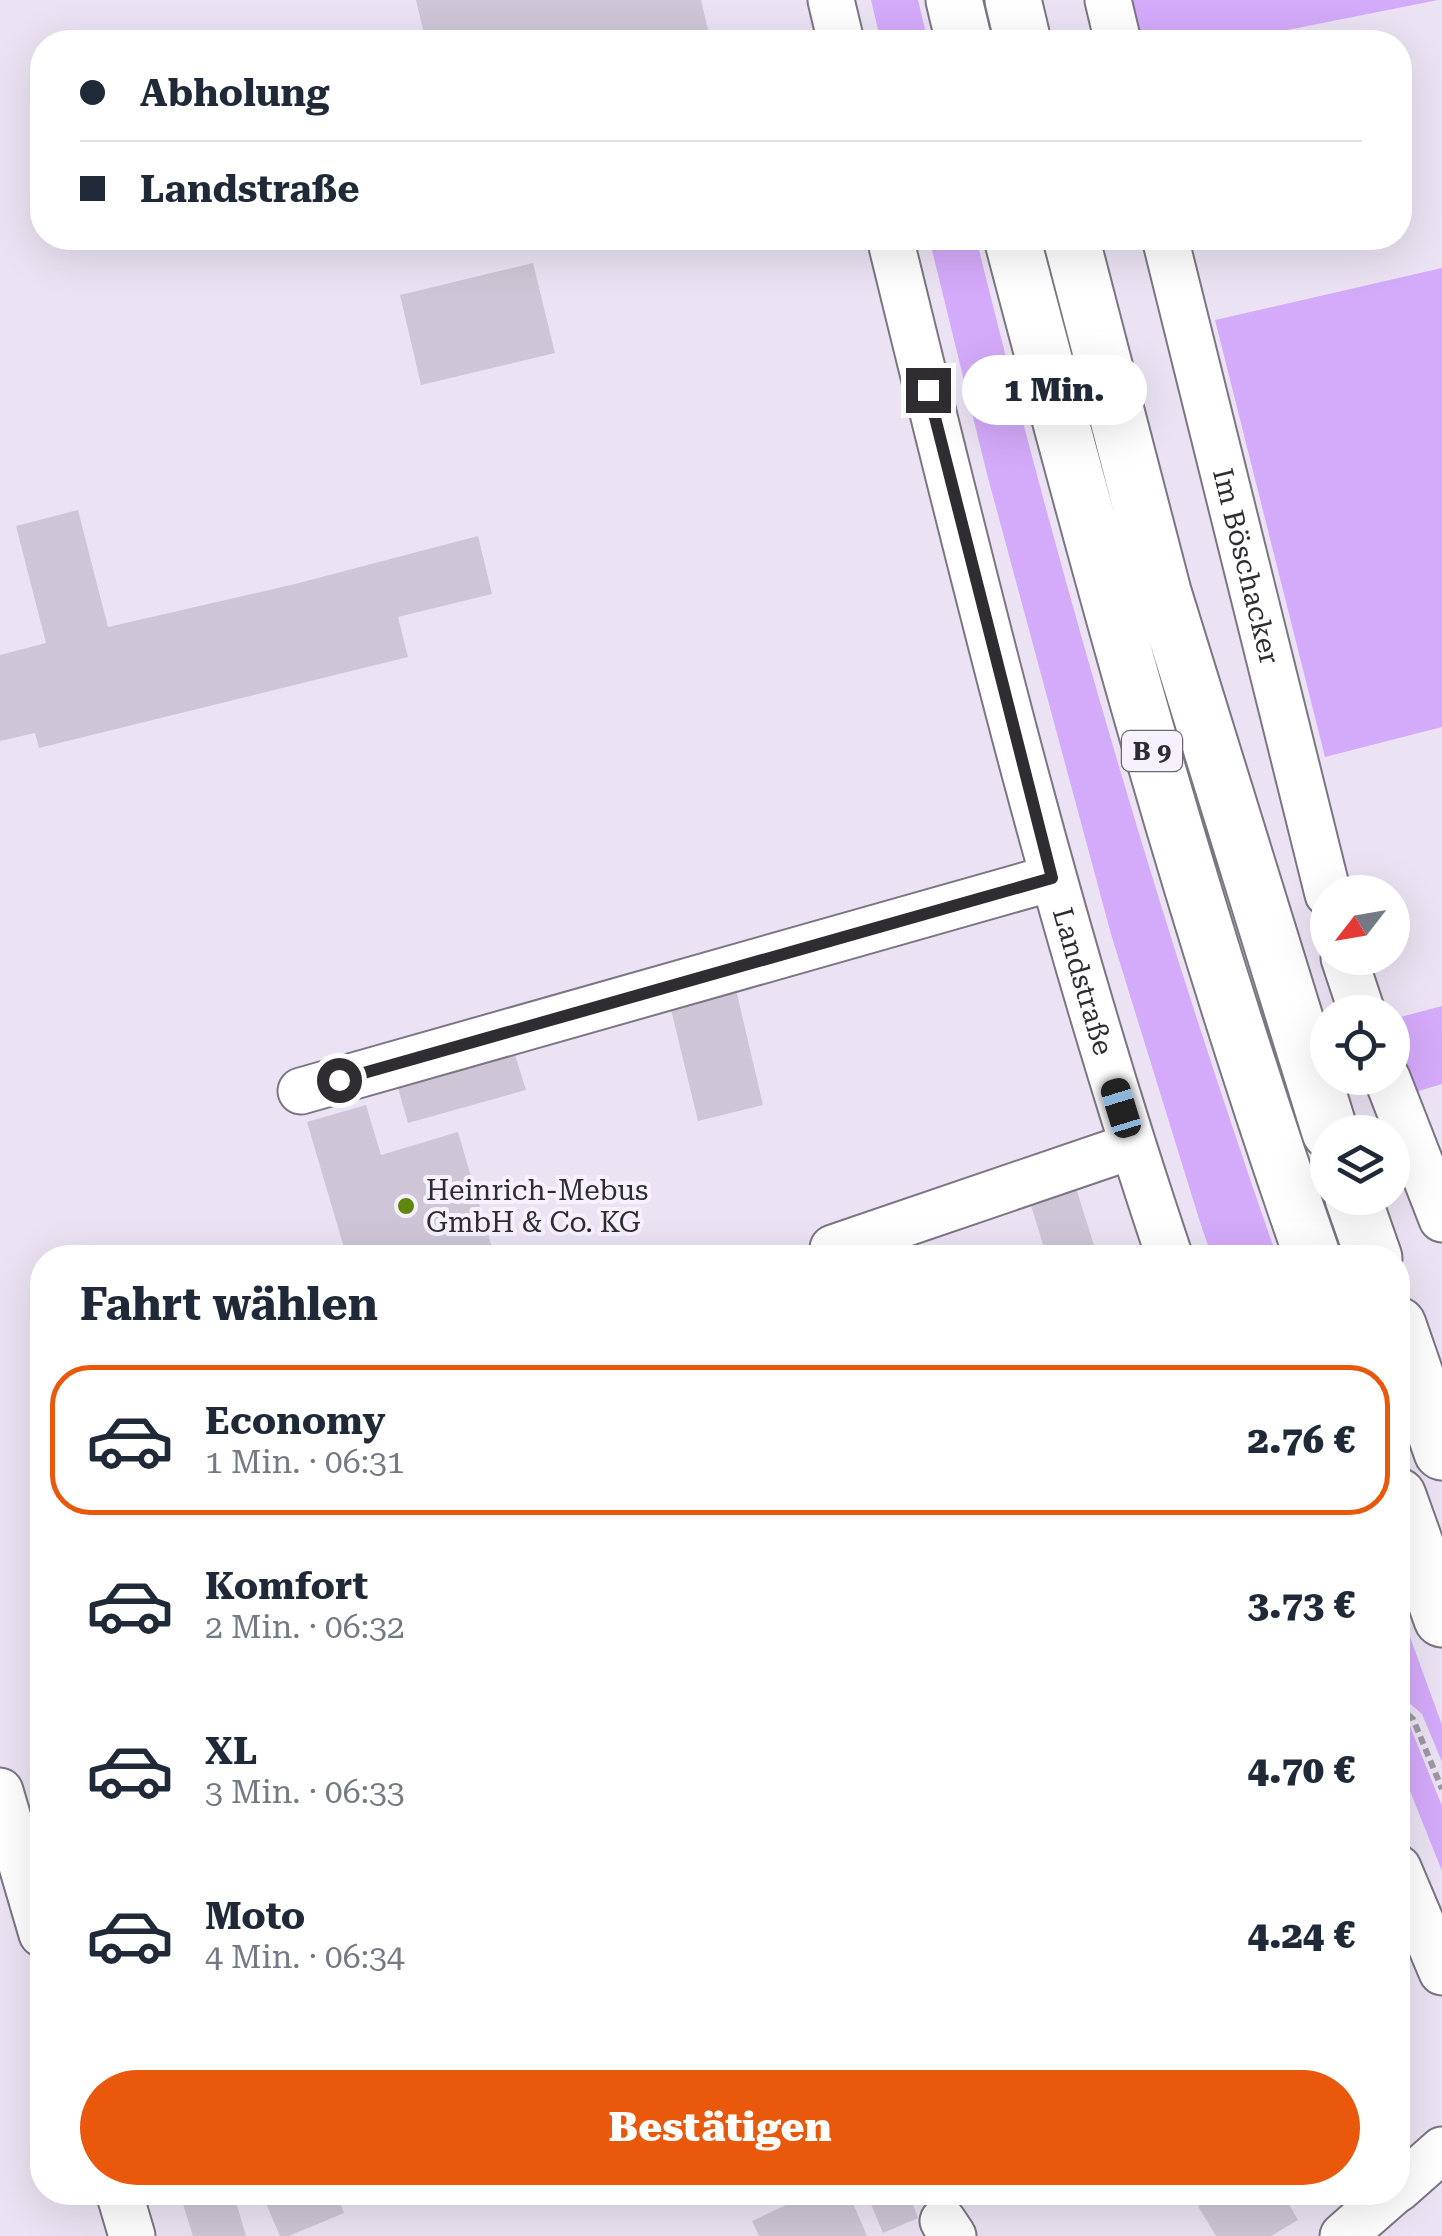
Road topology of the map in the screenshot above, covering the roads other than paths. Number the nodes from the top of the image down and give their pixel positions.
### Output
1 (831, 0) edge
2 (954, 0) edge
3 (1013, 0) edge
4 (1108, 0) edge
5 (839, 30) edge
6 (961, 30) edge
7 (1020, 30) edge
8 (1115, 30) edge
9 (893, 250) edge
10 (1015, 250) edge
11 (1074, 250) edge
12 (1167, 250) edge
13 (1323, 875) edge
14 (1052, 878) junction
15 (301, 1091) dead end
16 (1394, 1095) edge
17 (1324, 1115) edge
18 (1132, 1146) junction
19 (1358, 1215) edge
20 (1442, 1219) edge
21 (842, 1245) edge
22 (1166, 1245) edge
23 (1308, 1245) edge
24 (1369, 1245) edge
25 (1410, 1360) edge
26 (1442, 1452) edge
27 (1410, 1529) edge
28 (1442, 1618) edge
29 (0, 1791) edge
30 (30, 1893) edge
31 (1410, 1896) edge
32 (1442, 1972) edge
33 (1442, 2150) edge
34 (1410, 2177) edge
35 (123, 2205) edge
36 (1378, 2205) edge
37 (132, 2236) edge
38 (1342, 2236) edge

1 - 5 street
2 - 6 highway
3 - 7 highway
4 - 8 street
9 - 14 street, Landstraße
10 - 23 highway, B 9
11 - 17 highway, B 9
12 - 13 street, Im Böschacker
14 - 15 street
14 - 18 street, Landstraße
16 - 20 street
18 - 21 street
18 - 22 street, Landstraße
19 - 24 highway
25 - 26 highway
27 - 28 highway
29 - 30 street
31 - 32 street
33 - 34 street
35 - 37 street
36 - 38 street

